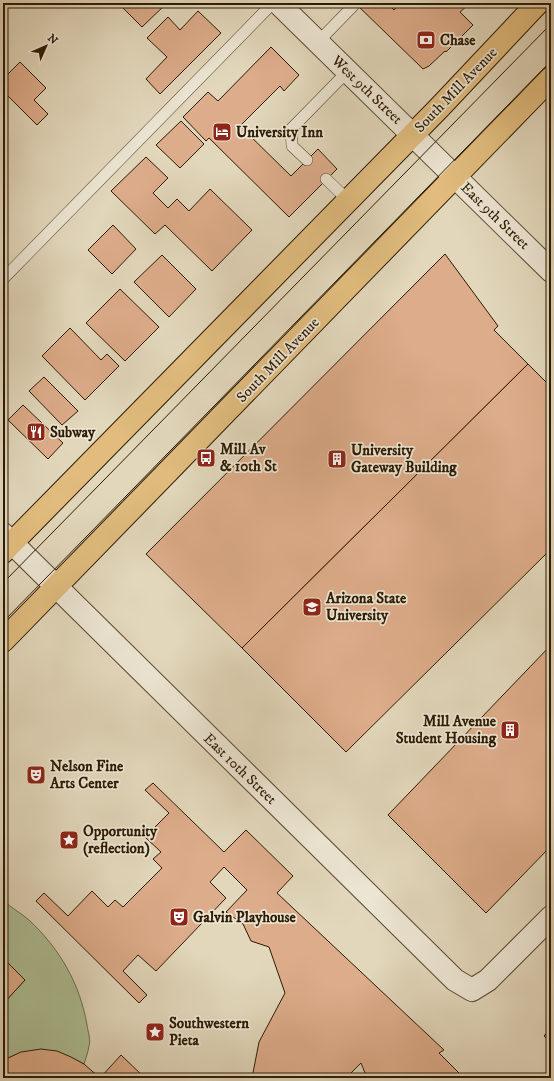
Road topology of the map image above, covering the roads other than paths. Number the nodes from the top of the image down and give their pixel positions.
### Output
1 (273, 3) edge
2 (278, 3) edge
3 (538, 3) edge
4 (353, 6) dead end
5 (318, 42) junction
6 (348, 71) junction
7 (551, 78) edge
8 (413, 134) junction
9 (307, 160) dead end
10 (455, 177) junction
11 (326, 179) dead end
12 (349, 201) junction
13 (551, 271) edge
14 (3, 279) edge
15 (6, 543) edge
16 (57, 587) junction
17 (3, 641) edge
18 (551, 917) edge

1 - 14 lane
2 - 5 street, West 9th Street
3 - 8 main road, South Mill Avenue
4 - 5 lane
5 - 6 street, West 9th Street
6 - 8 street, West 9th Street
6 - 9 lane
7 - 10 main road, South Mill Avenue
8 - 10 street, West 9th Street
8 - 12 main road, South Mill Avenue
10 - 13 street, East 9th Street
10 - 16 main road, South Mill Avenue
11 - 12 lane
12 - 15 main road, South Mill Avenue
15 - 16 street, East 10th Street
16 - 17 main road, South Mill Avenue
16 - 18 street, East 10th Street

